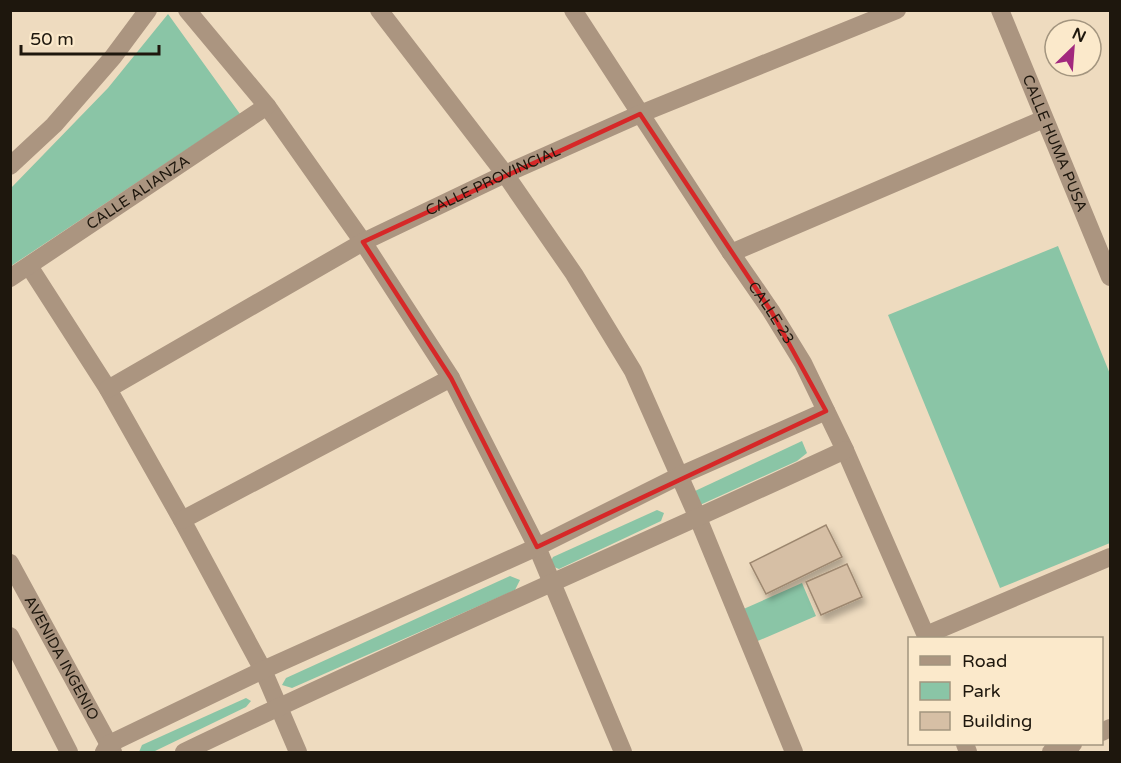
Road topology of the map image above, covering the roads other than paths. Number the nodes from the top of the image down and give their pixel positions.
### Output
1 (148, 10) edge
2 (187, 10) edge
3 (378, 10) edge
4 (573, 10) edge
5 (897, 10) edge
6 (1000, 10) edge
7 (267, 106) junction
8 (640, 114) junction
9 (1044, 119) junction
10 (10, 166) edge
11 (505, 174) junction
12 (1102, 233) edge
13 (363, 242) junction
14 (730, 253) junction
15 (29, 266) junction
16 (1110, 277) edge
17 (10, 278) edge
18 (451, 378) junction
19 (108, 389) junction
20 (826, 411) junction
21 (845, 450) junction
22 (679, 476) junction
23 (698, 518) junction
24 (182, 520) junction
25 (537, 547) junction
26 (1110, 557) edge
27 (10, 563) edge
28 (551, 582) junction
29 (10, 636) edge
30 (927, 637) edge
31 (263, 670) junction
32 (279, 707) junction
33 (1071, 745) edge
34 (109, 750) edge
35 (69, 753) edge
36 (184, 753) edge
37 (298, 753) edge
38 (623, 753) edge
39 (794, 753) edge
40 (1051, 753) edge

1 - 10 street
2 - 7 street
3 - 11 street
4 - 8 street, CALLE 23
5 - 8 street, CALLE PROVINCIAL
6 - 9 street, CALLE HUMA PUSA
7 - 13 street
7 - 15 street, CALLE ALIANZA
8 - 11 street, CALLE PROVINCIAL
8 - 14 street, CALLE 23
9 - 12 street, CALLE HUMA PUSA
9 - 14 street
11 - 13 street, CALLE PROVINCIAL
11 - 22 street
12 - 16 street, CALLE HUMA PUSA
13 - 18 street
13 - 19 street, CALLE PROVINCIAL
14 - 20 street, CALLE 23
15 - 17 street, CALLE ALIANZA
15 - 19 street
18 - 24 street
18 - 25 street
19 - 24 street
20 - 21 street, CALLE 23
20 - 22 street
21 - 23 street
21 - 30 street, CALLE 23
22 - 23 street
22 - 25 street
23 - 28 street
23 - 39 street
24 - 31 street
25 - 28 street
25 - 31 street
26 - 30 street
27 - 34 street, AVENIDA INGENIO
28 - 32 street
28 - 38 street
29 - 35 street
31 - 32 street
31 - 34 street
32 - 36 street
32 - 37 street
33 - 40 street

